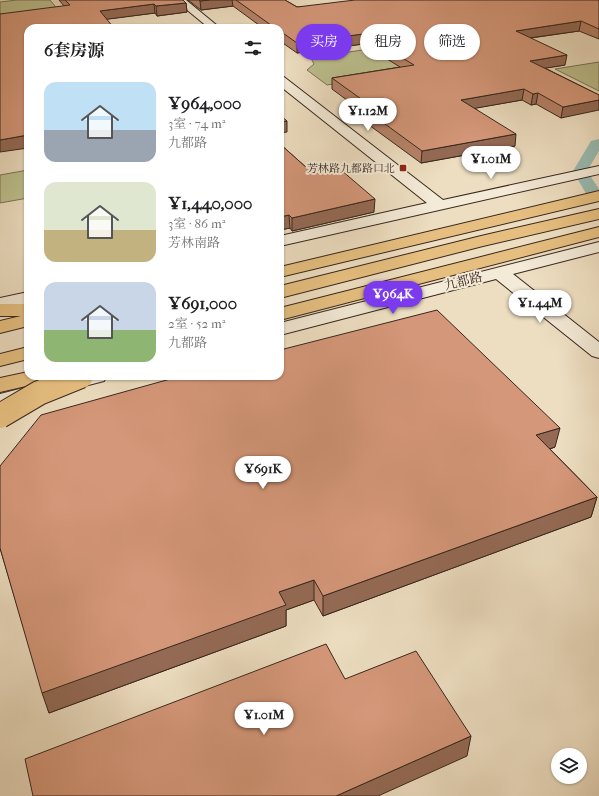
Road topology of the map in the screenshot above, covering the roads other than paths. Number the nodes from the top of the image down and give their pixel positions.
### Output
1 (173, 0) edge
2 (180, 0) edge
3 (203, 24) edge
4 (210, 24) edge
5 (284, 83) edge
6 (284, 89) edge
7 (599, 170) edge
8 (599, 183) edge
9 (599, 196) edge
10 (435, 206) junction
11 (597, 221) edge
12 (284, 240) edge
13 (599, 247) edge
14 (284, 257) edge
15 (506, 270) junction
16 (284, 271) edge
17 (284, 291) edge
18 (24, 299) edge
19 (0, 304) edge
20 (0, 310) edge
21 (24, 310) edge
22 (284, 313) edge
23 (24, 321) edge
24 (0, 327) edge
25 (284, 327) edge
26 (24, 335) edge
27 (599, 336) edge
28 (0, 341) edge
29 (599, 352) edge
30 (24, 354) edge
31 (0, 360) edge
32 (24, 379) edge
33 (68, 380) edge
34 (81, 380) edge
35 (0, 384) edge
36 (0, 401) edge
37 (0, 416) edge

1 - 3 street
2 - 4 street
5 - 10 street
6 - 10 street
7 - 10 street
8 - 14 main road
9 - 16 main road
10 - 12 street
11 - 17 main road
11 - 22 main road
13 - 15 street, 九都路
15 - 25 street, 九都路
15 - 27 street
15 - 29 street
18 - 19 street
20 - 21 main road
23 - 24 main road
26 - 28 main road
30 - 31 main road
32 - 35 main road
33 - 37 main road, bridge
34 - 36 street

